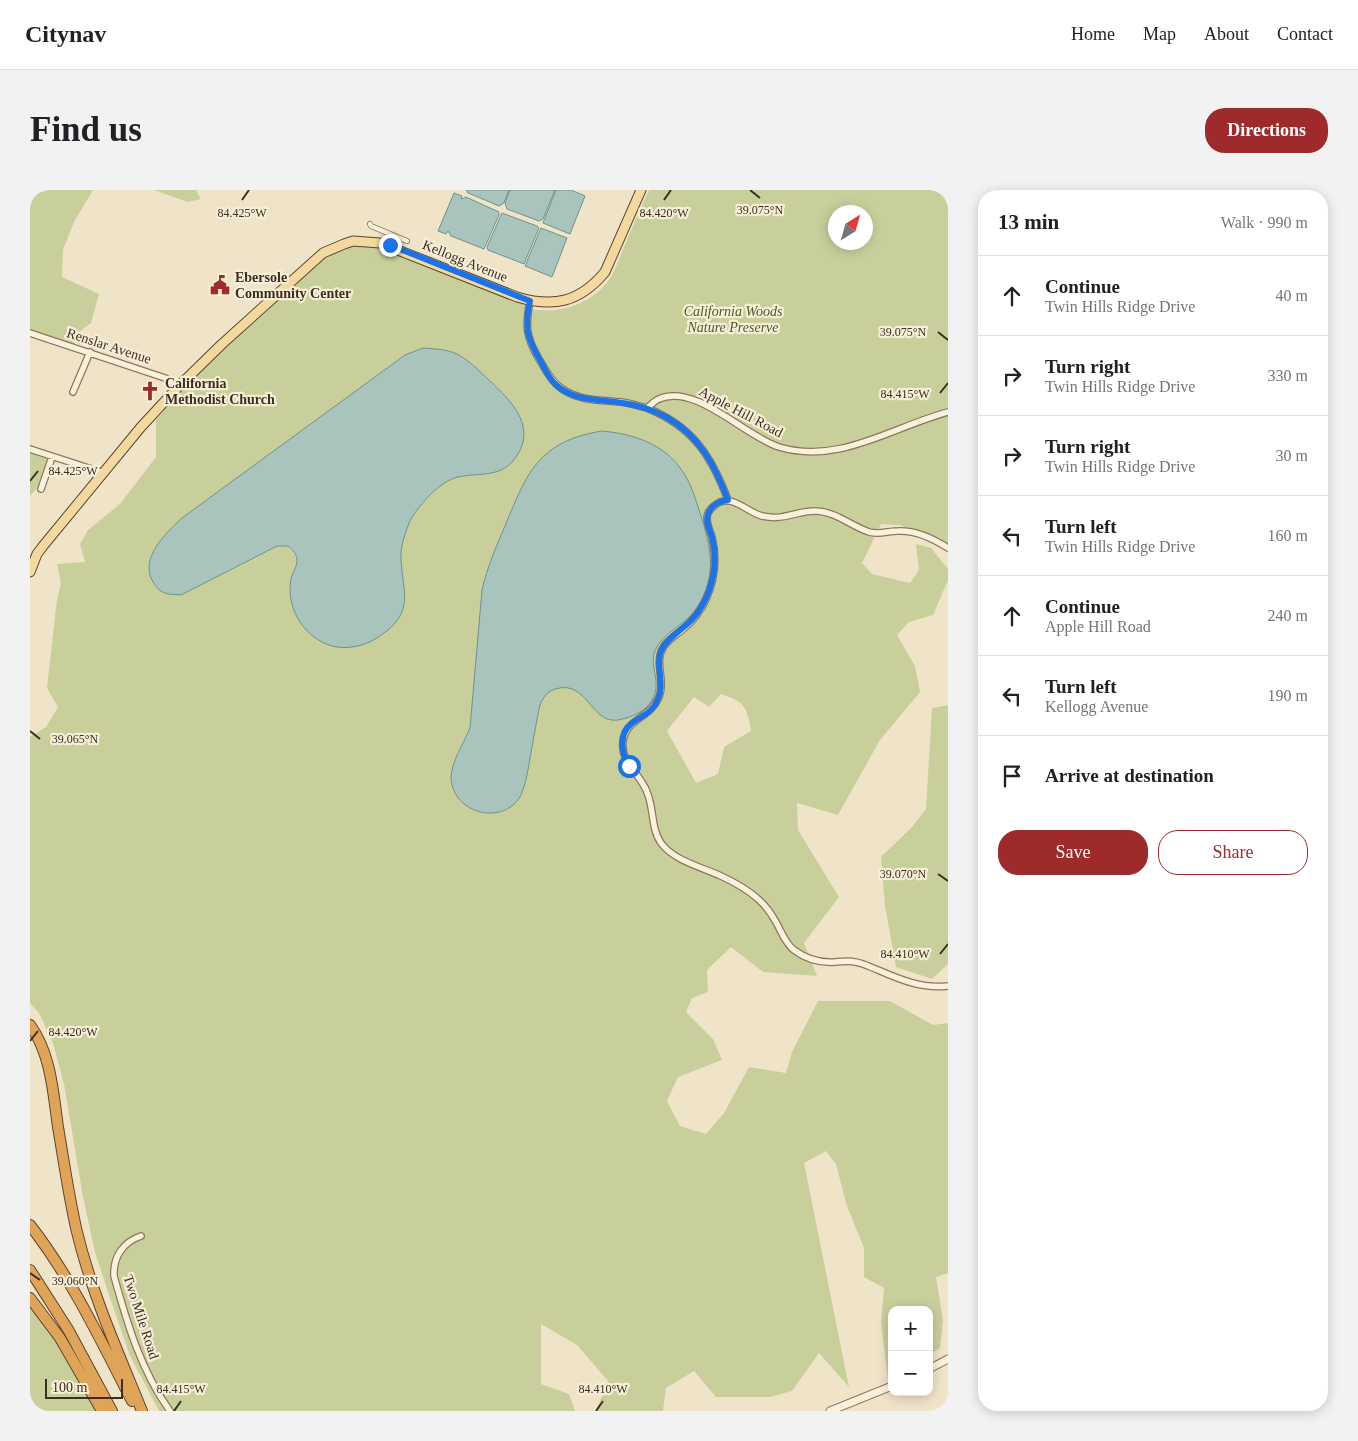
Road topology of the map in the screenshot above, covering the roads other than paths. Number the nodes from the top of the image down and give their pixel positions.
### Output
1 (641, 190) edge
2 (370, 224) dead end
3 (407, 241) dead end
4 (530, 301) junction
5 (30, 333) edge
6 (90, 352) junction
7 (179, 386) junction
8 (73, 392) dead end
9 (647, 408) junction
10 (948, 412) edge
11 (30, 449) edge
12 (52, 457) junction
13 (104, 473) junction
14 (41, 488) dead end
15 (728, 500) junction
16 (948, 548) edge
17 (34, 553) edge
18 (30, 572) edge
19 (948, 986) edge
20 (30, 1025) edge
21 (30, 1225) edge
22 (141, 1236) dead end
23 (30, 1270) edge
24 (30, 1298) edge
25 (948, 1359) edge
26 (933, 1367) edge
27 (888, 1388) edge
28 (102, 1411) edge
29 (112, 1411) edge
30 (137, 1411) edge
31 (142, 1411) edge
32 (170, 1411) edge
33 (830, 1411) edge

1 - 4 main road, Kellogg Avenue
2 - 3 street
4 - 7 main road, Kellogg Avenue
4 - 9 street
5 - 6 street, Renslar Avenue
6 - 7 street, Renslar Avenue
6 - 8 street
7 - 13 main road, Kellogg Avenue
9 - 10 street, Apple Hill Road
9 - 15 street
11 - 12 street
12 - 13 street
12 - 14 street
13 - 17 main road, Kellogg Avenue
15 - 16 street
15 - 19 street
17 - 18 main road, Kellogg Avenue
20 - 31 highway
21 - 30 highway
22 - 32 street, Two Mile Road
23 - 29 highway
24 - 28 highway
25 - 26 street
27 - 33 street

